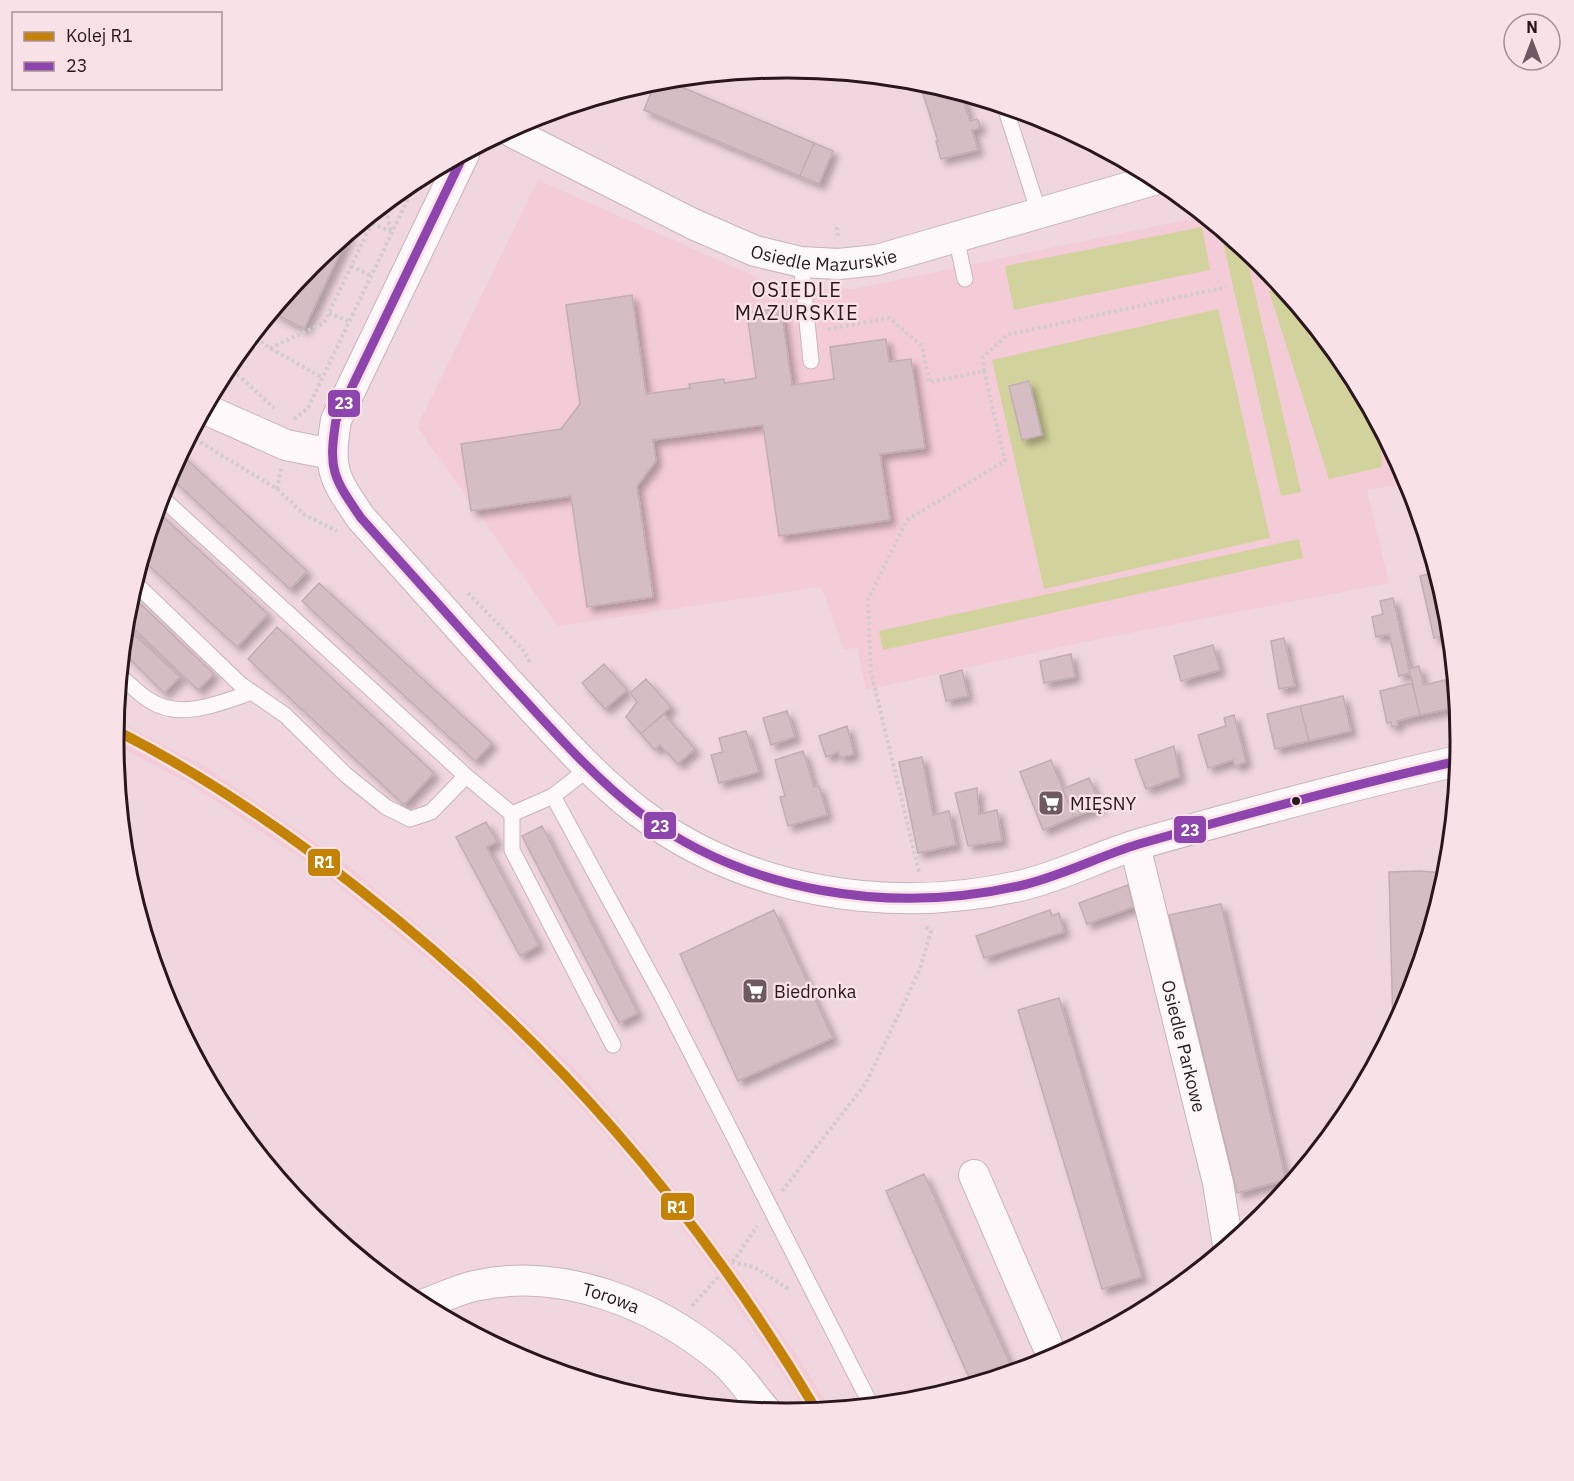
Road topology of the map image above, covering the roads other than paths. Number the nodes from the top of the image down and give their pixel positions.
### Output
1 (1008, 116) edge
2 (518, 135) edge
3 (458, 166) edge
4 (1143, 183) edge
5 (1039, 213) junction
6 (956, 237) junction
7 (801, 262) junction
8 (965, 279) dead end
9 (811, 361) dead end
10 (211, 412) edge
11 (331, 454) junction
12 (169, 504) edge
13 (142, 590) edge
14 (127, 682) edge
15 (252, 692) junction
16 (1449, 762) edge
17 (588, 769) junction
18 (466, 776) junction
19 (553, 796) junction
20 (512, 814) junction
21 (1135, 846) junction
22 (613, 1045) dead end
23 (974, 1175) dead end
24 (1227, 1236) edge
25 (434, 1301) edge
26 (1049, 1349) edge
27 (867, 1398) edge
28 (758, 1402) edge

1 - 5 lane
2 - 7 street, Osiedle Mazurskie
3 - 11 street
4 - 5 street, Osiedle Mazurskie
5 - 6 street, Osiedle Mazurskie
6 - 7 street, Osiedle Mazurskie
6 - 8 lane
7 - 9 lane
10 - 11 street
11 - 17 street
12 - 18 lane
13 - 15 lane
14 - 15 lane
15 - 18 lane
16 - 21 street
17 - 19 lane
17 - 21 street
18 - 20 lane
19 - 20 lane
19 - 27 lane
20 - 22 lane
21 - 24 street, Osiedle Parkowe
23 - 26 street
25 - 28 street, Torowa

